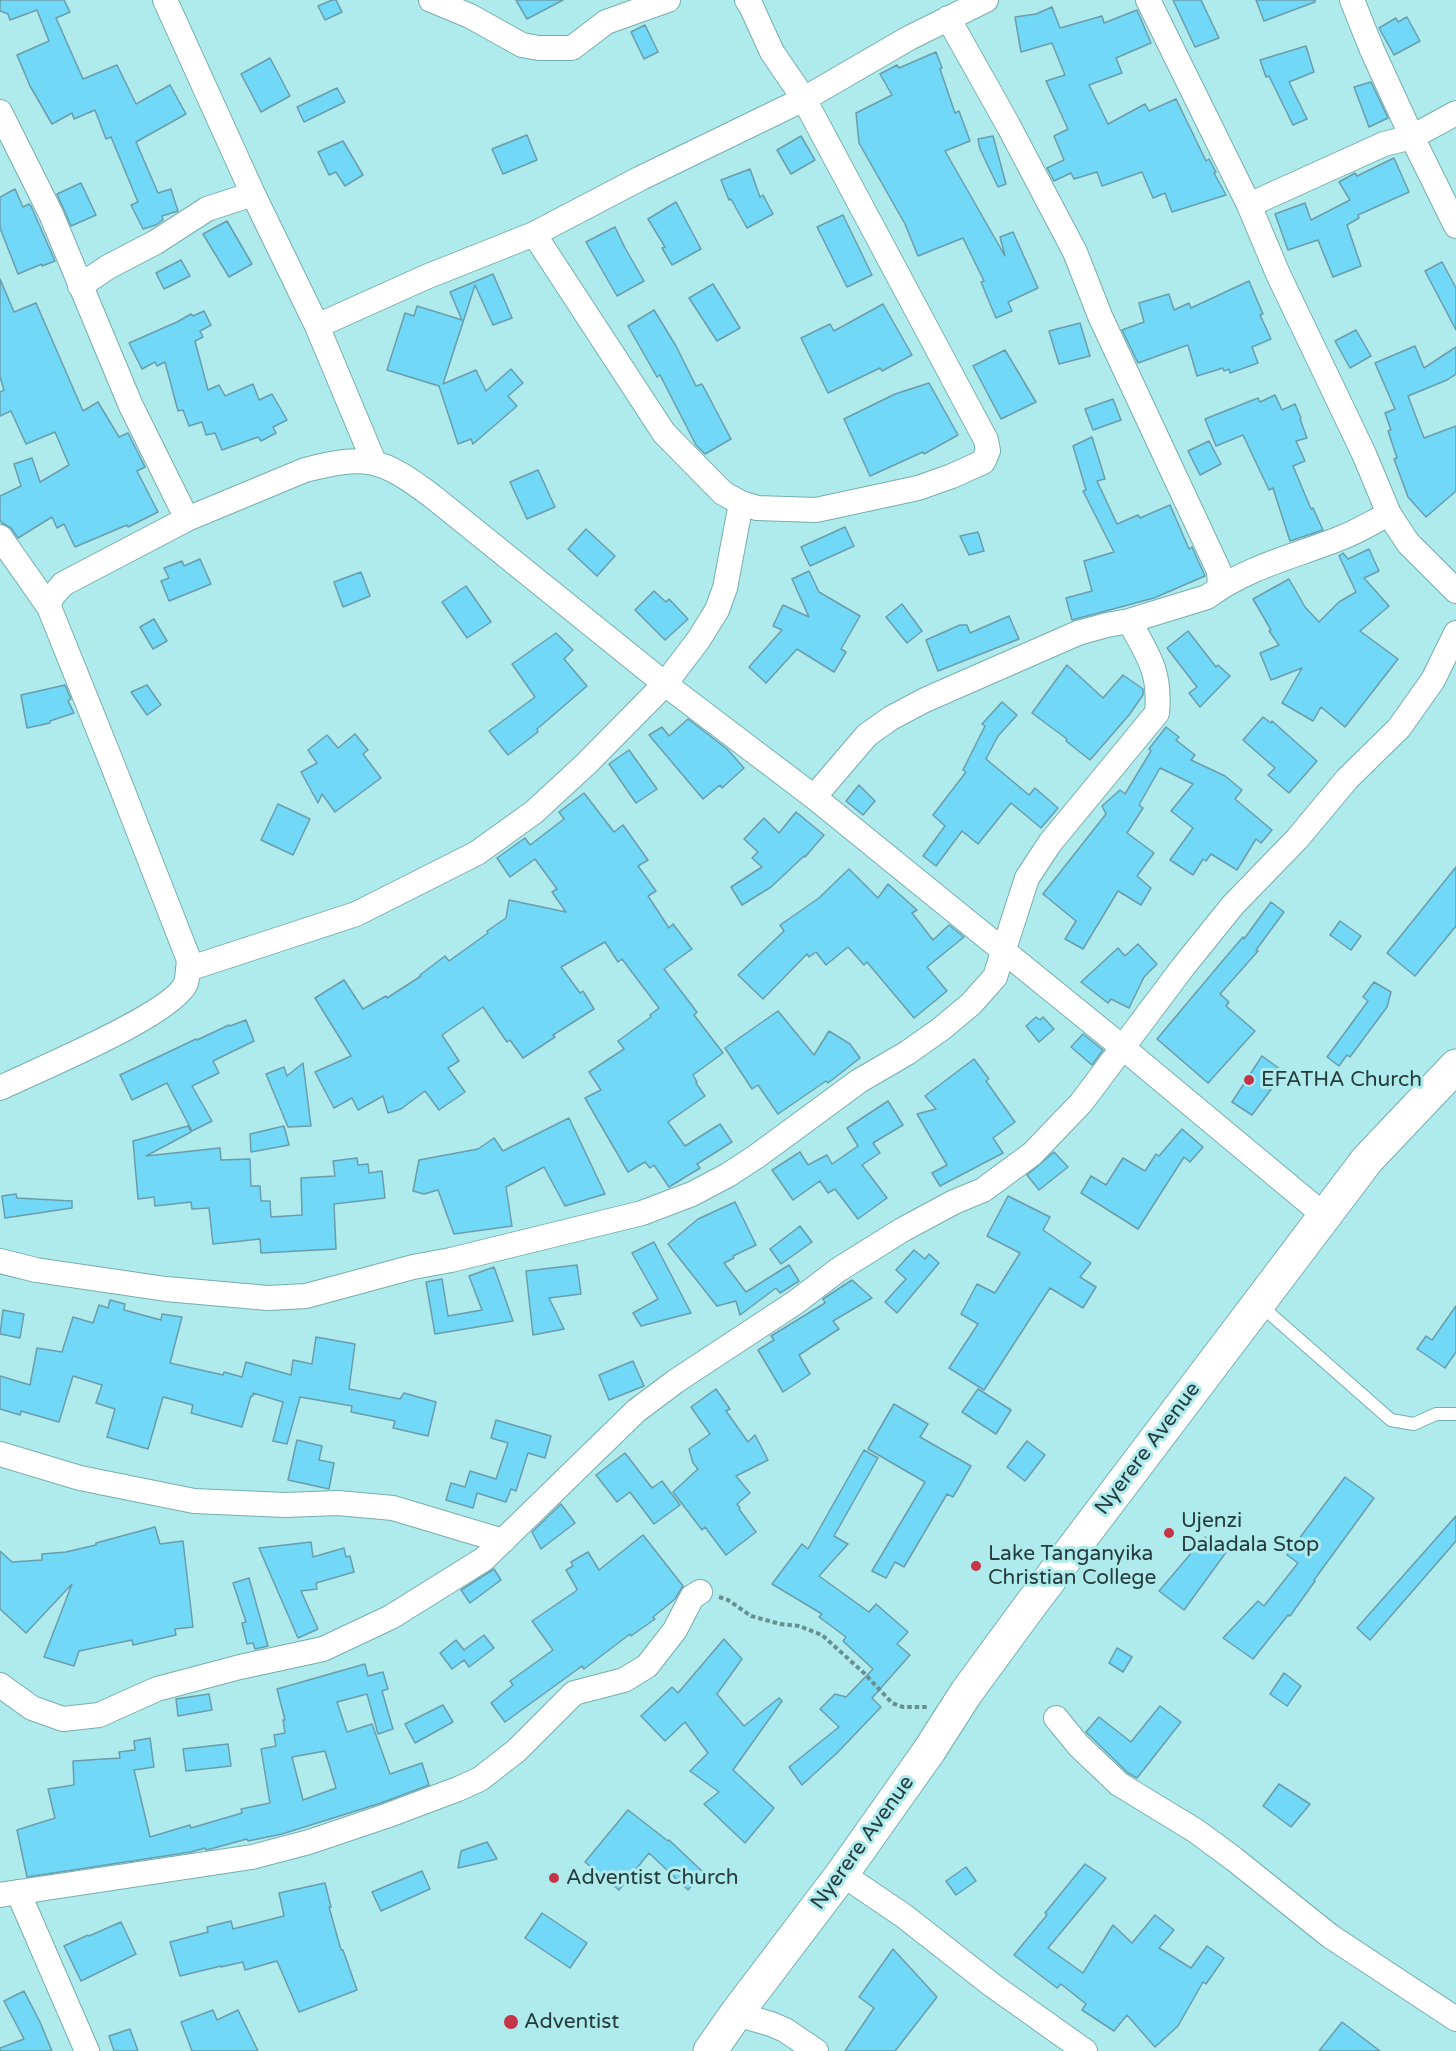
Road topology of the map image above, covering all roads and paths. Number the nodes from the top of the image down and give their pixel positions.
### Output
1 (165, 0) edge
2 (431, 0) edge
3 (668, 0) edge
4 (747, 0) edge
5 (986, 0) edge
6 (1148, 0) edge
7 (1352, 0) edge
8 (948, 18) junction
9 (804, 99) junction
10 (0, 112) edge
11 (1456, 113) edge
12 (1412, 137) junction
13 (253, 194) junction
14 (1249, 205) junction
15 (1456, 226) edge
16 (534, 234) junction
17 (80, 286) junction
18 (316, 326) junction
19 (374, 462) junction
20 (741, 503) junction
21 (1389, 514) junction
22 (187, 519) junction
23 (0, 537) edge
24 (1217, 589) junction
25 (1456, 591) edge
26 (49, 607) junction
27 (1129, 621) junction
28 (1456, 633) edge
29 (665, 684) junction
30 (814, 797) junction
31 (1003, 951) junction
32 (188, 969) junction
33 (1122, 1047) junction
34 (1456, 1066) edge
35 (0, 1088) edge
36 (1325, 1216) junction
37 (0, 1261) edge
38 (1258, 1304) junction
39 (1456, 1414) edge
40 (0, 1454) edge
41 (503, 1541) junction
42 (700, 1592) joint
43 (0, 1685) edge
44 (960, 1703) junction
45 (1056, 1718) dead end
46 (842, 1874) junction
47 (9, 1894) edge
48 (736, 2014) junction
49 (1456, 2019) edge
50 (87, 2051) edge
51 (710, 2051) edge
52 (816, 2051) edge
53 (1085, 2051) edge

1 - 13 street
2 - 3 street
4 - 9 street
5 - 8 street
6 - 14 street
7 - 12 street
8 - 9 street
8 - 24 street
9 - 16 street
9 - 20 street
10 - 17 street
11 - 12 street
12 - 14 street
12 - 15 street
13 - 17 street
13 - 18 street
14 - 21 street
16 - 18 street
16 - 20 street
17 - 22 street
18 - 19 street
19 - 22 street
19 - 29 street
20 - 29 street
21 - 24 street
21 - 25 street
22 - 26 street
23 - 26 street
24 - 27 street
26 - 32 street
27 - 30 street
27 - 31 street
28 - 33 street
29 - 30 street
29 - 32 street
30 - 31 street
31 - 33 street
31 - 37 street
32 - 35 street
33 - 36 street
33 - 41 street
34 - 36 main road, Nyerere Avenue
36 - 38 main road, Nyerere Avenue
38 - 39 lane
38 - 44 main road, Nyerere Avenue
40 - 41 street
41 - 43 street
42 - 44 path
42 - 47 street
44 - 46 main road, Nyerere Avenue
45 - 49 street
46 - 48 main road, Nyerere Avenue
46 - 53 street
47 - 50 street
48 - 51 main road, Nyerere Avenue
48 - 52 street

